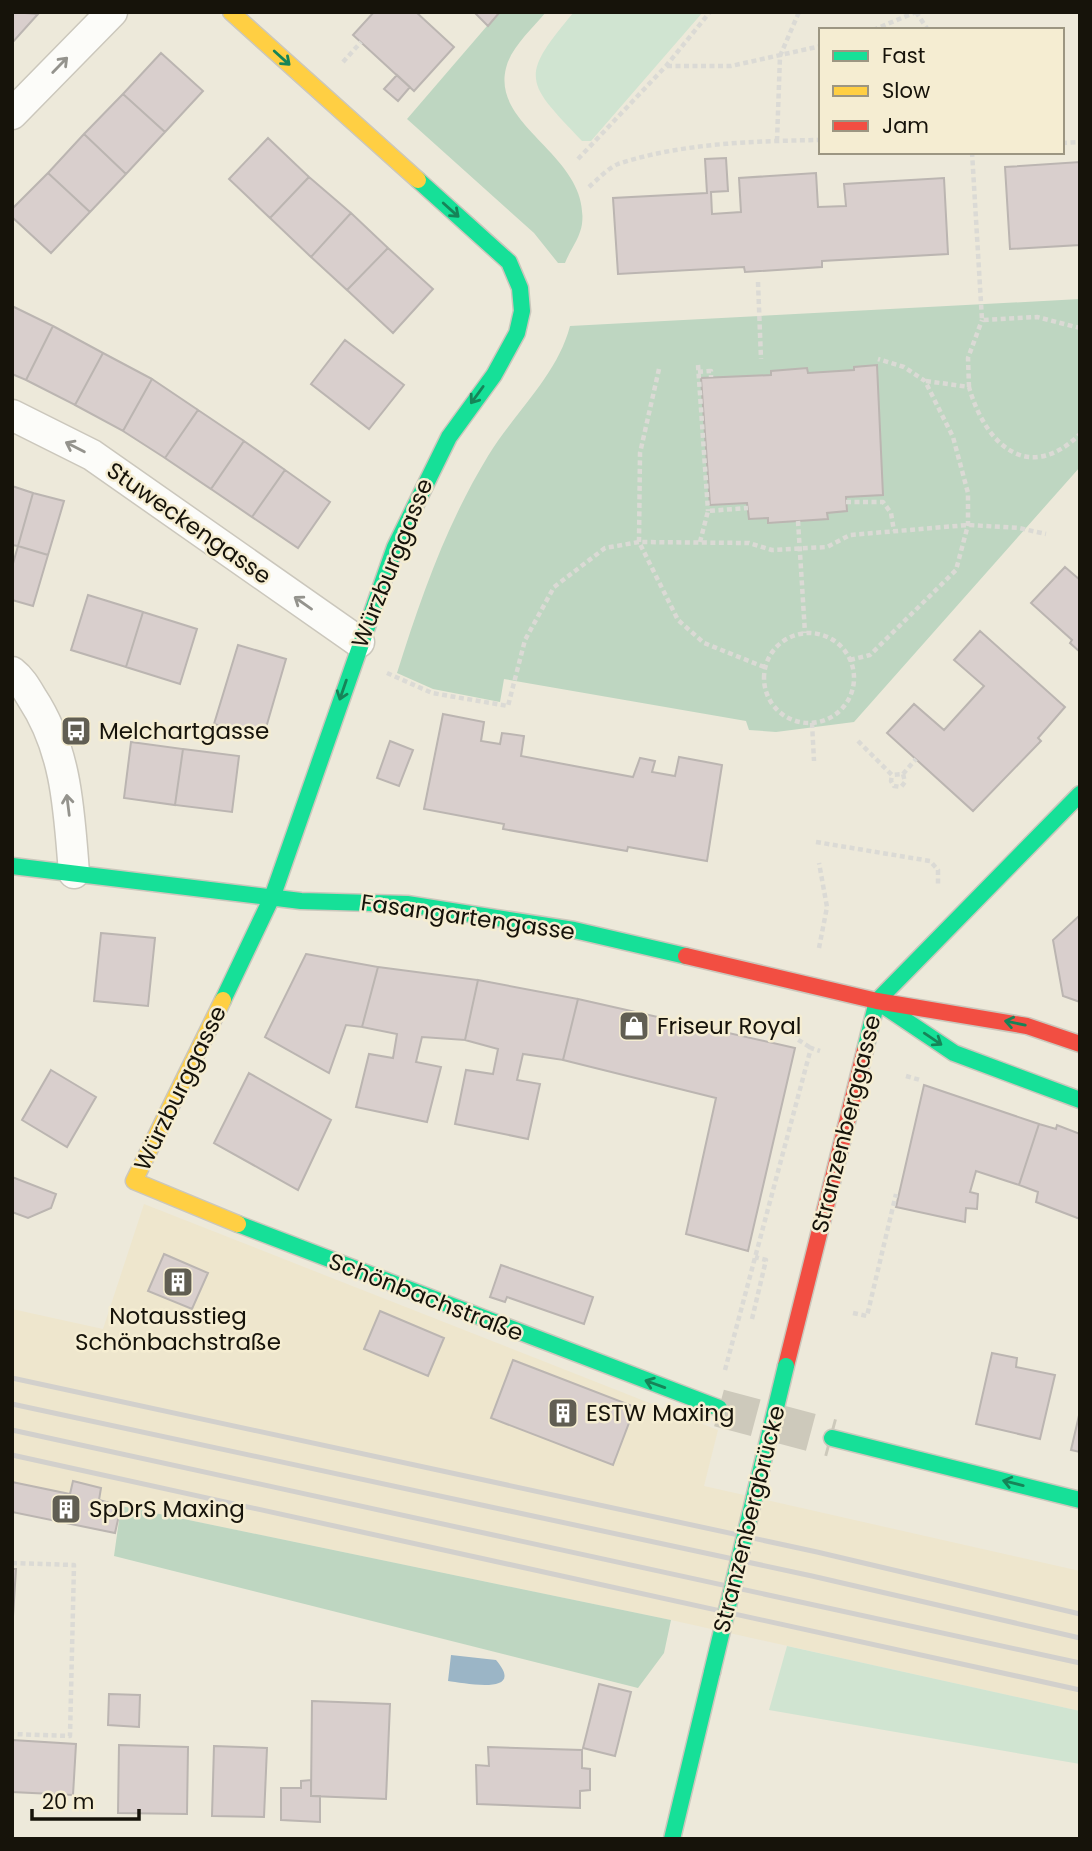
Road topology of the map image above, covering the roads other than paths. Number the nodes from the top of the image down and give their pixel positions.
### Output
1 (112, 12) edge
2 (232, 12) edge
3 (12, 114) edge
4 (12, 415) edge
5 (359, 642) junction
6 (12, 672) edge
7 (1080, 794) edge
8 (12, 866) edge
9 (74, 873) junction
10 (272, 897) junction
11 (877, 1001) junction
12 (1080, 1044) edge
13 (1080, 1100) edge
14 (134, 1181) joint
15 (786, 1366) joint
16 (719, 1408) tunnel mouth
17 (832, 1438) tunnel mouth
18 (1080, 1500) edge
19 (672, 1839) edge

3 -> 1 street
2 -> 5 street, Würzburggasse
5 -> 4 street, Stuweckengasse
5 -> 10 street, Würzburggasse
9 -> 6 street
7 - 11 street, Stranzenberggasse
8 - 9 street, Fasangartengasse
9 - 10 street, Fasangartengasse
10 - 11 street, Fasangartengasse
10 - 14 street, Würzburggasse
12 -> 11 street, Fasangartengasse
11 -> 13 street, Fasangartengasse
11 - 15 street, Stranzenberggasse
16 -> 14 street, Schönbachstraße
15 - 19 street, Stranzenbergbrücke, bridge
18 -> 17 street

